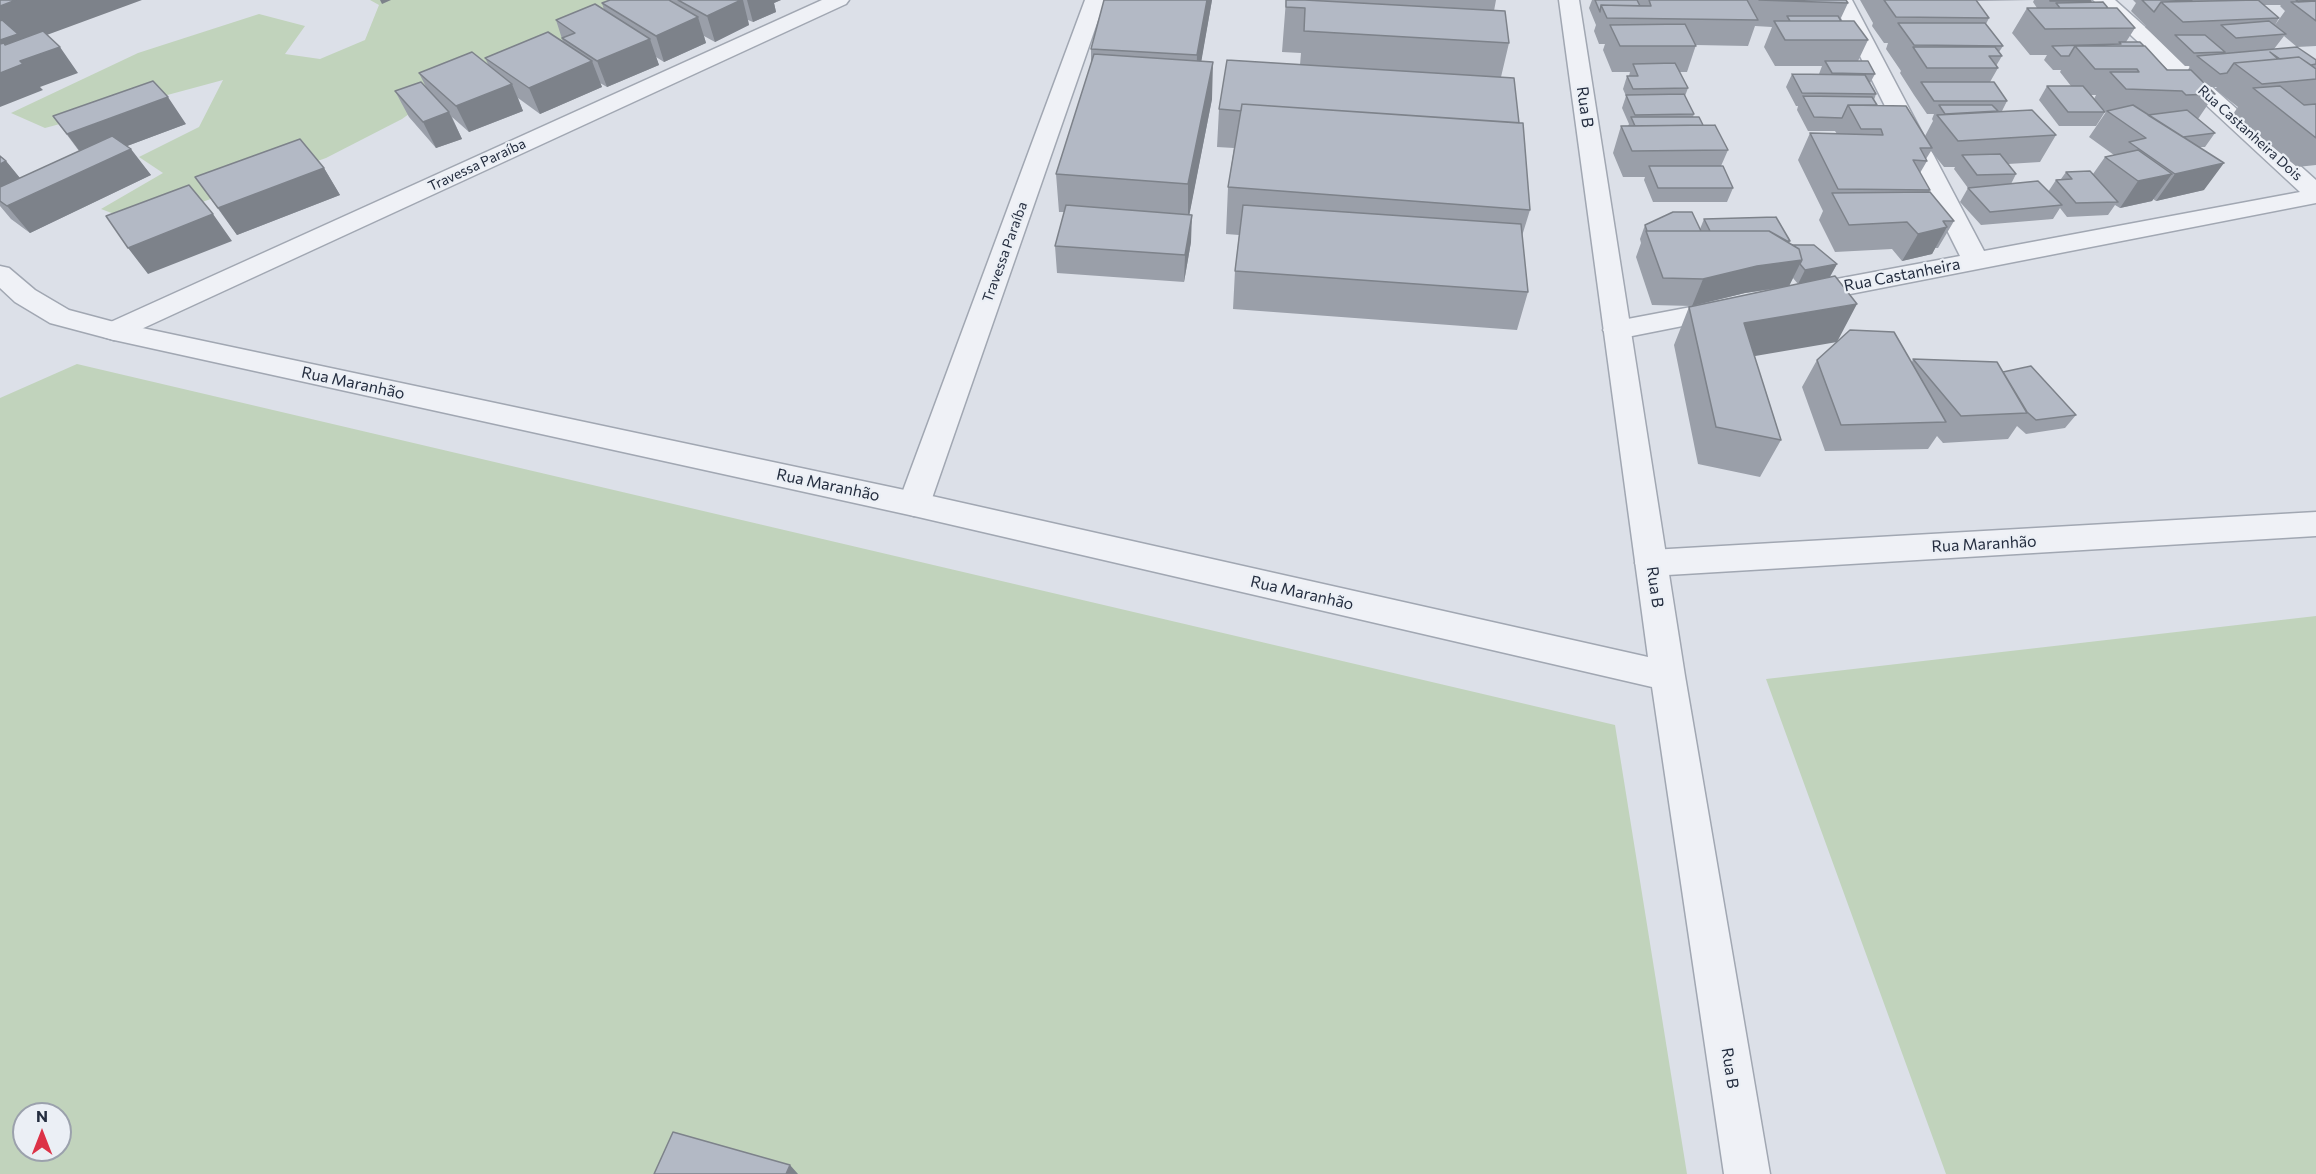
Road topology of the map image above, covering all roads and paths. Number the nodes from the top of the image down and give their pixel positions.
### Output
1 (839, 0) edge
2 (1095, 0) edge
3 (1569, 0) edge
4 (1842, 0) edge
5 (2103, 0) edge
6 (2316, 195) edge
7 (1975, 261) junction
8 (0, 274) edge
9 (1617, 330) junction
10 (114, 331) junction
11 (914, 504) junction
12 (2316, 524) edge
13 (1652, 563) junction
14 (1668, 676) junction
15 (1747, 1174) edge

1 - 10 street, Travessa Paraíba
2 - 11 street, Travessa Paraíba
3 - 9 street, Rua B
4 - 7 street, Rua Castanheira
5 - 6 street, Rua Castanheira Dois
6 - 7 street, Rua Castanheira
7 - 9 street, Rua Castanheira
8 - 10 street, Rua Maranhão
9 - 13 street, Rua B
10 - 11 street, Rua Maranhão
11 - 14 street, Rua Maranhão
12 - 13 street, Rua Maranhão
13 - 14 street, Rua B
14 - 15 street, Rua B

